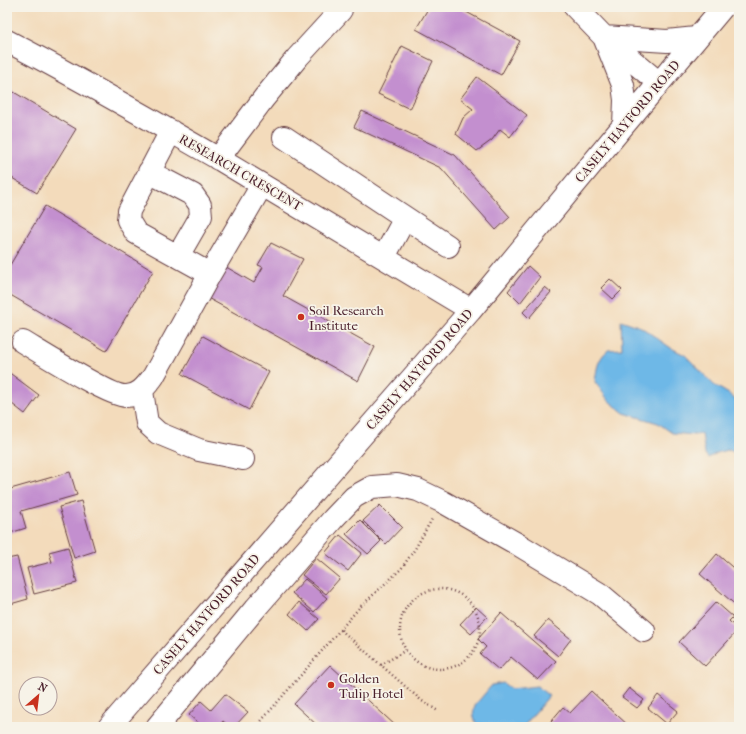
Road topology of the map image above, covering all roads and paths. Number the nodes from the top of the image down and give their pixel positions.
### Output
1 (575, 7) edge
2 (723, 7) edge
3 (341, 10) dead end
4 (604, 37) junction
5 (696, 38) junction
6 (7, 42) edge
7 (659, 83) junction
8 (624, 125) junction
9 (171, 131) junction
10 (284, 137) dead end
11 (218, 159) junction
12 (149, 172) junction
13 (262, 185) junction
14 (405, 218) junction
15 (448, 246) dead end
16 (178, 256) junction
17 (384, 257) junction
18 (210, 274) junction
19 (471, 310) junction
20 (23, 342) dead end
21 (142, 391) junction
22 (243, 459) dead end
23 (443, 502) junction
24 (341, 630) junction
25 (644, 631) dead end
26 (406, 650) junction
27 (381, 665) junction
28 (438, 711) dead end
29 (109, 727) edge
30 (157, 727) edge
31 (256, 727) edge

1 - 4 street
2 - 5 street, CASELY HAYFORD ROAD
3 - 11 street
4 - 5 street
4 - 7 street
4 - 8 street
5 - 7 street, CASELY HAYFORD ROAD
6 - 9 street, RESEARCH CRESCENT
7 - 8 street, CASELY HAYFORD ROAD
8 - 19 street, CASELY HAYFORD ROAD
9 - 11 street, RESEARCH CRESCENT
9 - 12 street
10 - 14 street
11 - 13 street, RESEARCH CRESCENT
12 - 16 street
12 - 16 street
13 - 17 street, RESEARCH CRESCENT
13 - 18 street
14 - 15 street
14 - 17 street
16 - 18 street
17 - 19 street, RESEARCH CRESCENT
18 - 21 street
19 - 29 street, CASELY HAYFORD ROAD
20 - 21 street
21 - 22 street
23 - 24 path
23 - 25 street
23 - 30 street
24 - 27 path
24 - 31 path
26 - 26 path
26 - 27 path
27 - 28 path

